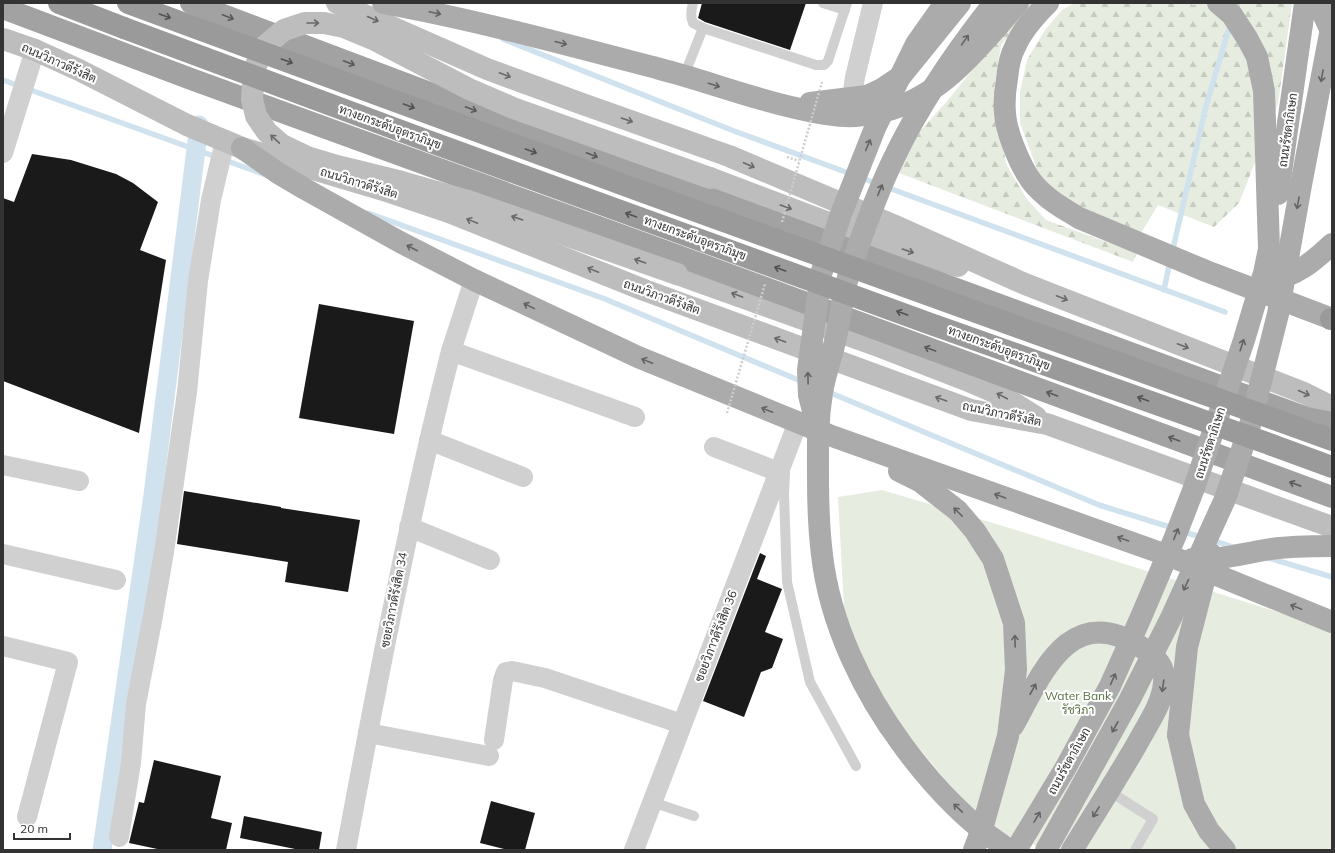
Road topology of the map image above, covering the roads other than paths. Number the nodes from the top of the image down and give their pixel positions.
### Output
1 (60, 3) edge
2 (128, 3) edge
3 (191, 3) edge
4 (337, 3) edge
5 (383, 3) edge
6 (693, 3) edge
7 (824, 3) edge
8 (873, 3) edge
9 (945, 3) edge
10 (960, 3) edge
11 (994, 3) edge
12 (1018, 3) edge
13 (1048, 3) edge
14 (1218, 3) edge
15 (1305, 3) edge
16 (1318, 3) edge
17 (846, 6) edge
18 (3, 8) edge
19 (1332, 24) edge
20 (703, 28) junction
21 (1332, 33) edge
22 (3, 39) edge
23 (35, 50) junction
24 (684, 76) junction
25 (852, 98) junction
26 (783, 106) junction
27 (4, 144) edge
28 (234, 144) junction
29 (1332, 244) edge
30 (1269, 249) junction
31 (474, 280) junction
32 (1025, 284) junction
33 (1240, 285) junction
34 (1332, 319) edge
35 (451, 351) junction
36 (1332, 407) edge
37 (635, 417) dead end
38 (1332, 423) edge
39 (1047, 424) junction
40 (815, 429) junction
41 (429, 440) junction
42 (1332, 440) edge
43 (714, 447) dead end
44 (786, 454) junction
45 (3, 464) edge
46 (1332, 467) edge
47 (779, 472) junction
48 (523, 477) dead end
49 (79, 481) dead end
50 (1332, 497) edge
51 (1225, 499) junction
52 (409, 527) junction
53 (1332, 527) edge
54 (1332, 546) edge
55 (3, 554) edge
56 (1175, 558) junction
57 (490, 560) dead end
58 (116, 580) dead end
59 (1332, 622) edge
60 (3, 646) edge
61 (682, 724) junction
62 (368, 733) junction
63 (1008, 736) junction
64 (856, 766) dead end
65 (1109, 791) junction
66 (652, 802) junction
67 (694, 816) dead end
68 (27, 817) dead end
69 (120, 837) dead end
70 (346, 850) edge
71 (634, 850) edge
72 (974, 850) edge
73 (1010, 850) edge
74 (1016, 850) edge
75 (1046, 850) edge
76 (1072, 850) edge
77 (1135, 850) edge
78 (1225, 850) edge

46 -> 1 highway, ทางยกระดับอุตราภิมุข, bridge
2 -> 42 highway, bridge
3 -> 38 highway
4 -> 32 main road
5 -> 24 main road
6 - 20 lane
7 - 17 lane
8 - 25 street
40 -> 9 main road, bridge
10 - 25 main road
40 -> 11 main road, bridge
12 - 26 main road
13 - 33 main road
14 - 30 main road
15 - 30 main road, ถนนรัชดาภิเษก
16 - 21 main road
17 - 20 lane
50 -> 18 highway
19 -> 51 main road, ถนนรัชดาภิเษก, bridge
20 - 24 lane
22 - 23 main road, ถนนวิภาวดีรังสิต
23 - 27 street
23 - 28 main road, ถนนวิภาวดีรังสิต
24 -> 26 main road
25 - 26 main road
31 -> 28 main road
39 -> 28 main road, ถนนวิภาวดีรังสิต
28 - 69 street
29 - 33 main road
74 -> 30 main road, ถนนรัชดาภิเษก, bridge
31 - 35 street, ซอยวิภาวดีรังสิต 34
40 -> 31 main road
32 -> 36 main road
39 -> 32 main road, bridge
33 - 34 main road
35 - 37 street
35 - 41 street, ซอยวิภาวดีรังสิต 34
39 - 53 main road, ถนนวิภาวดีรังสิต
40 - 44 street, ซอยวิภาวดีรังสิต 36
56 -> 40 main road
63 -> 40 main road
73 -> 40 main road, bridge
41 - 48 street
41 - 52 street, ซอยวิภาวดีรังสิต 34
43 - 47 street
44 - 47 street, ซอยวิภาวดีรังสิต 36
44 - 64 lane
45 - 49 street
47 - 61 street, ซอยวิภาวดีรังสิต 36
51 -> 75 main road, ถนนรัชดาภิเษก, bridge
51 - 78 main road, bridge
52 - 57 street
52 - 62 street, ซอยวิภาวดีรังสิต 34
54 - 56 main road
55 - 58 street
59 -> 56 main road
60 - 68 street
61 - 62 street
61 - 66 street, ซอยวิภาวดีรังสิต 36
62 - 70 street, ซอยวิภาวดีรังสิต 34
63 -> 65 main road
63 - 72 main road
65 -> 76 main road
65 - 77 lane
66 - 67 lane
66 - 71 street, ซอยวิภาวดีรังสิต 36

